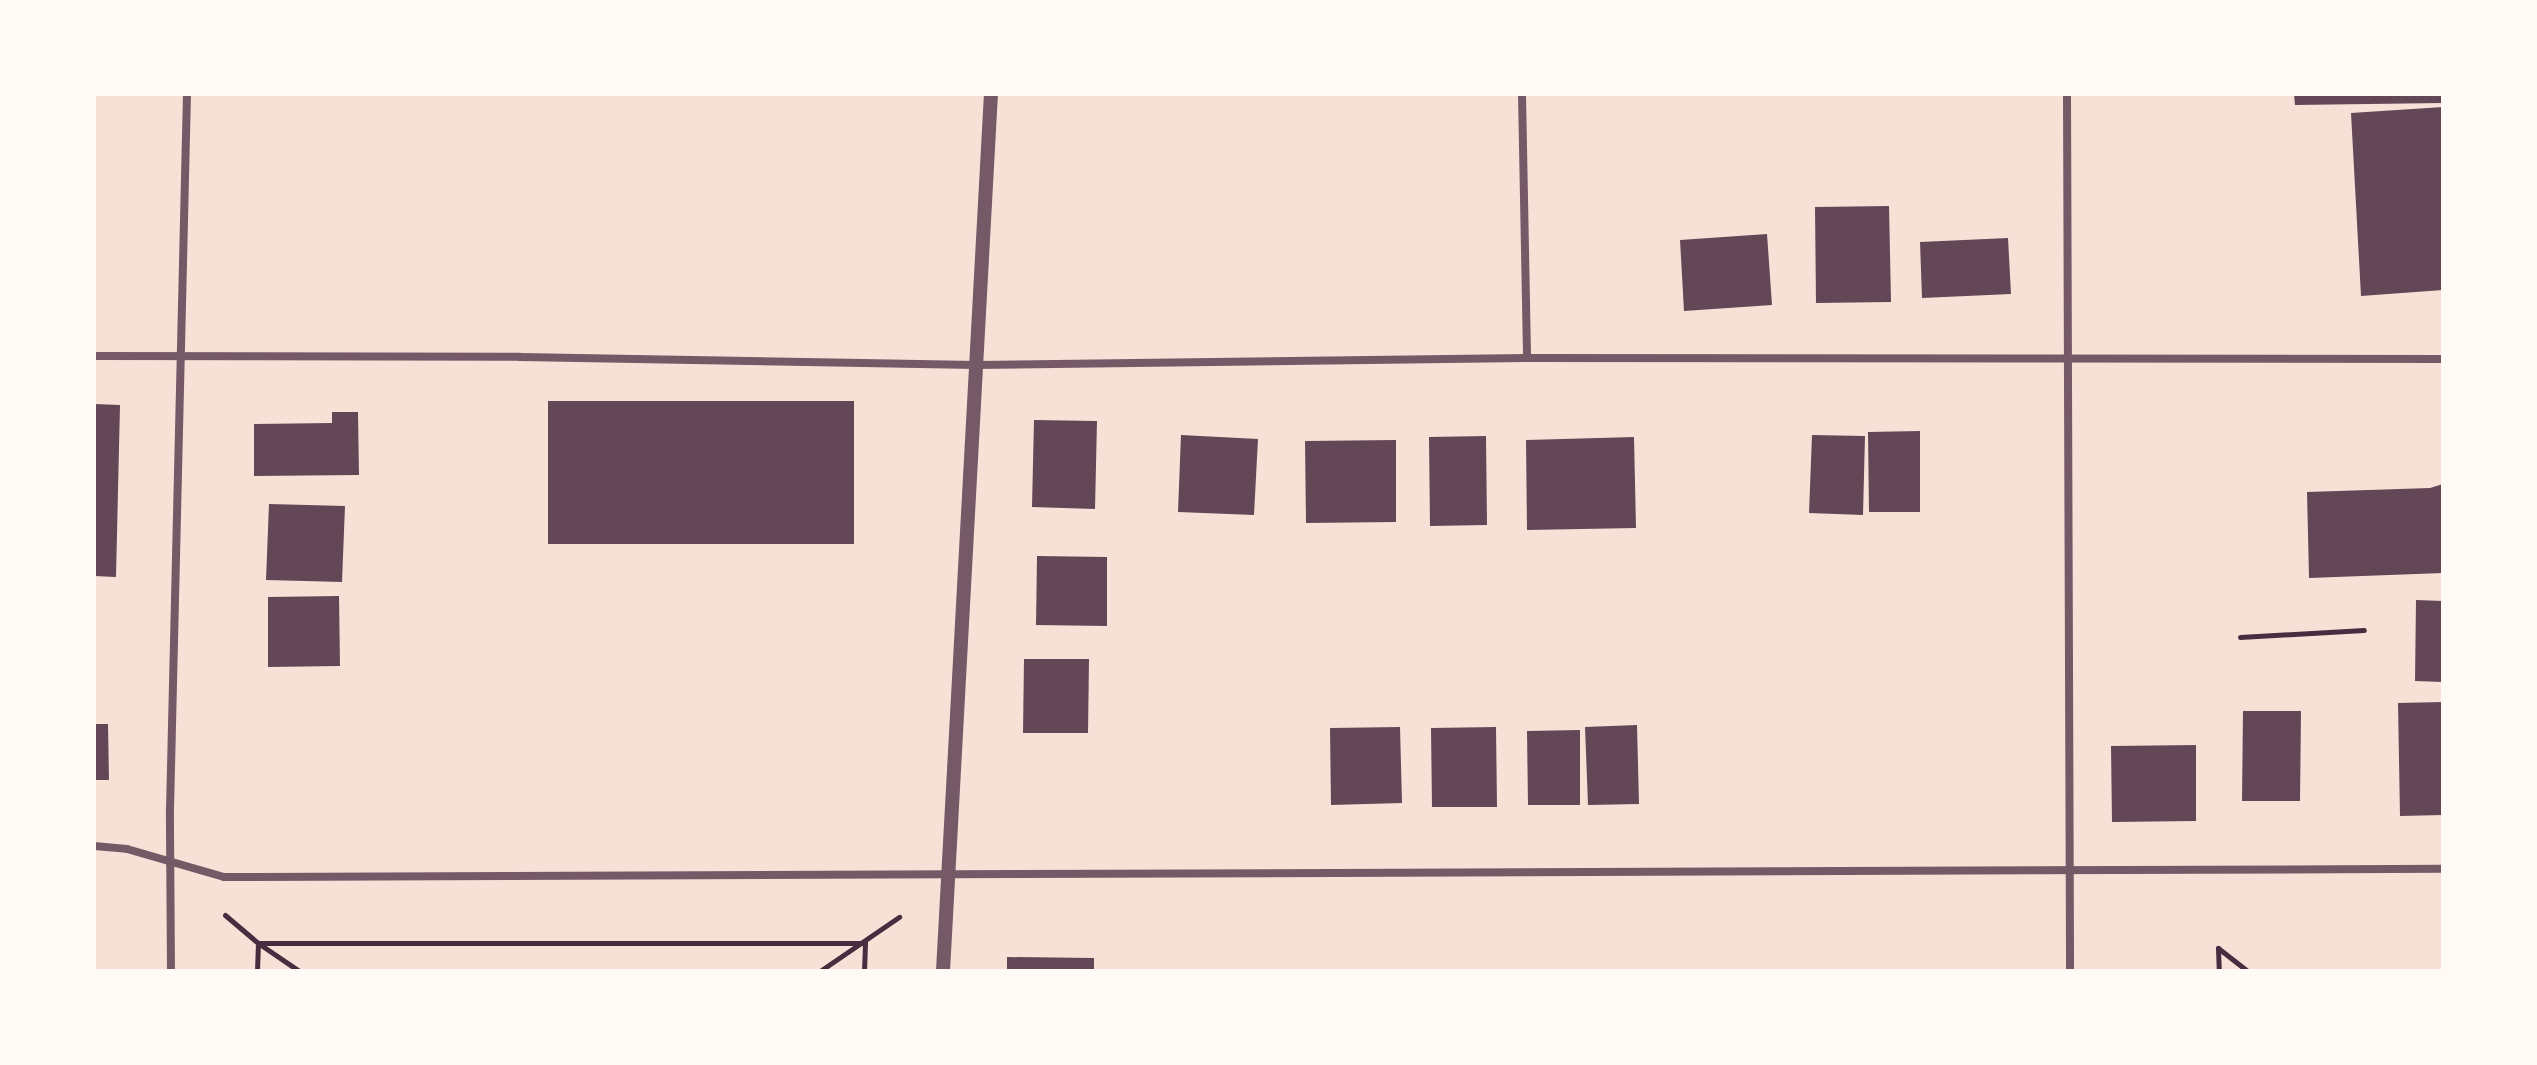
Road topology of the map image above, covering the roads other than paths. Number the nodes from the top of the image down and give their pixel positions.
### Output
1 (187, 94) edge
2 (991, 94) edge
3 (1522, 94) edge
4 (2067, 94) edge
5 (94, 356) edge
6 (182, 356) junction
7 (1527, 358) junction
8 (2068, 358) junction
9 (2443, 359) edge
10 (976, 365) junction
11 (94, 846) edge
12 (172, 861) junction
13 (2443, 869) edge
14 (2070, 871) junction
15 (949, 874) junction
16 (171, 971) edge
17 (943, 971) edge
18 (2070, 971) edge

1 - 6 street
2 - 10 street
3 - 7 street
4 - 8 street
5 - 6 street
6 - 10 street
6 - 12 street
7 - 8 street
7 - 10 street
8 - 9 street
8 - 14 street
10 - 15 street
11 - 12 street
12 - 15 street
12 - 16 street
13 - 14 street
14 - 15 street
14 - 18 street
15 - 17 street

